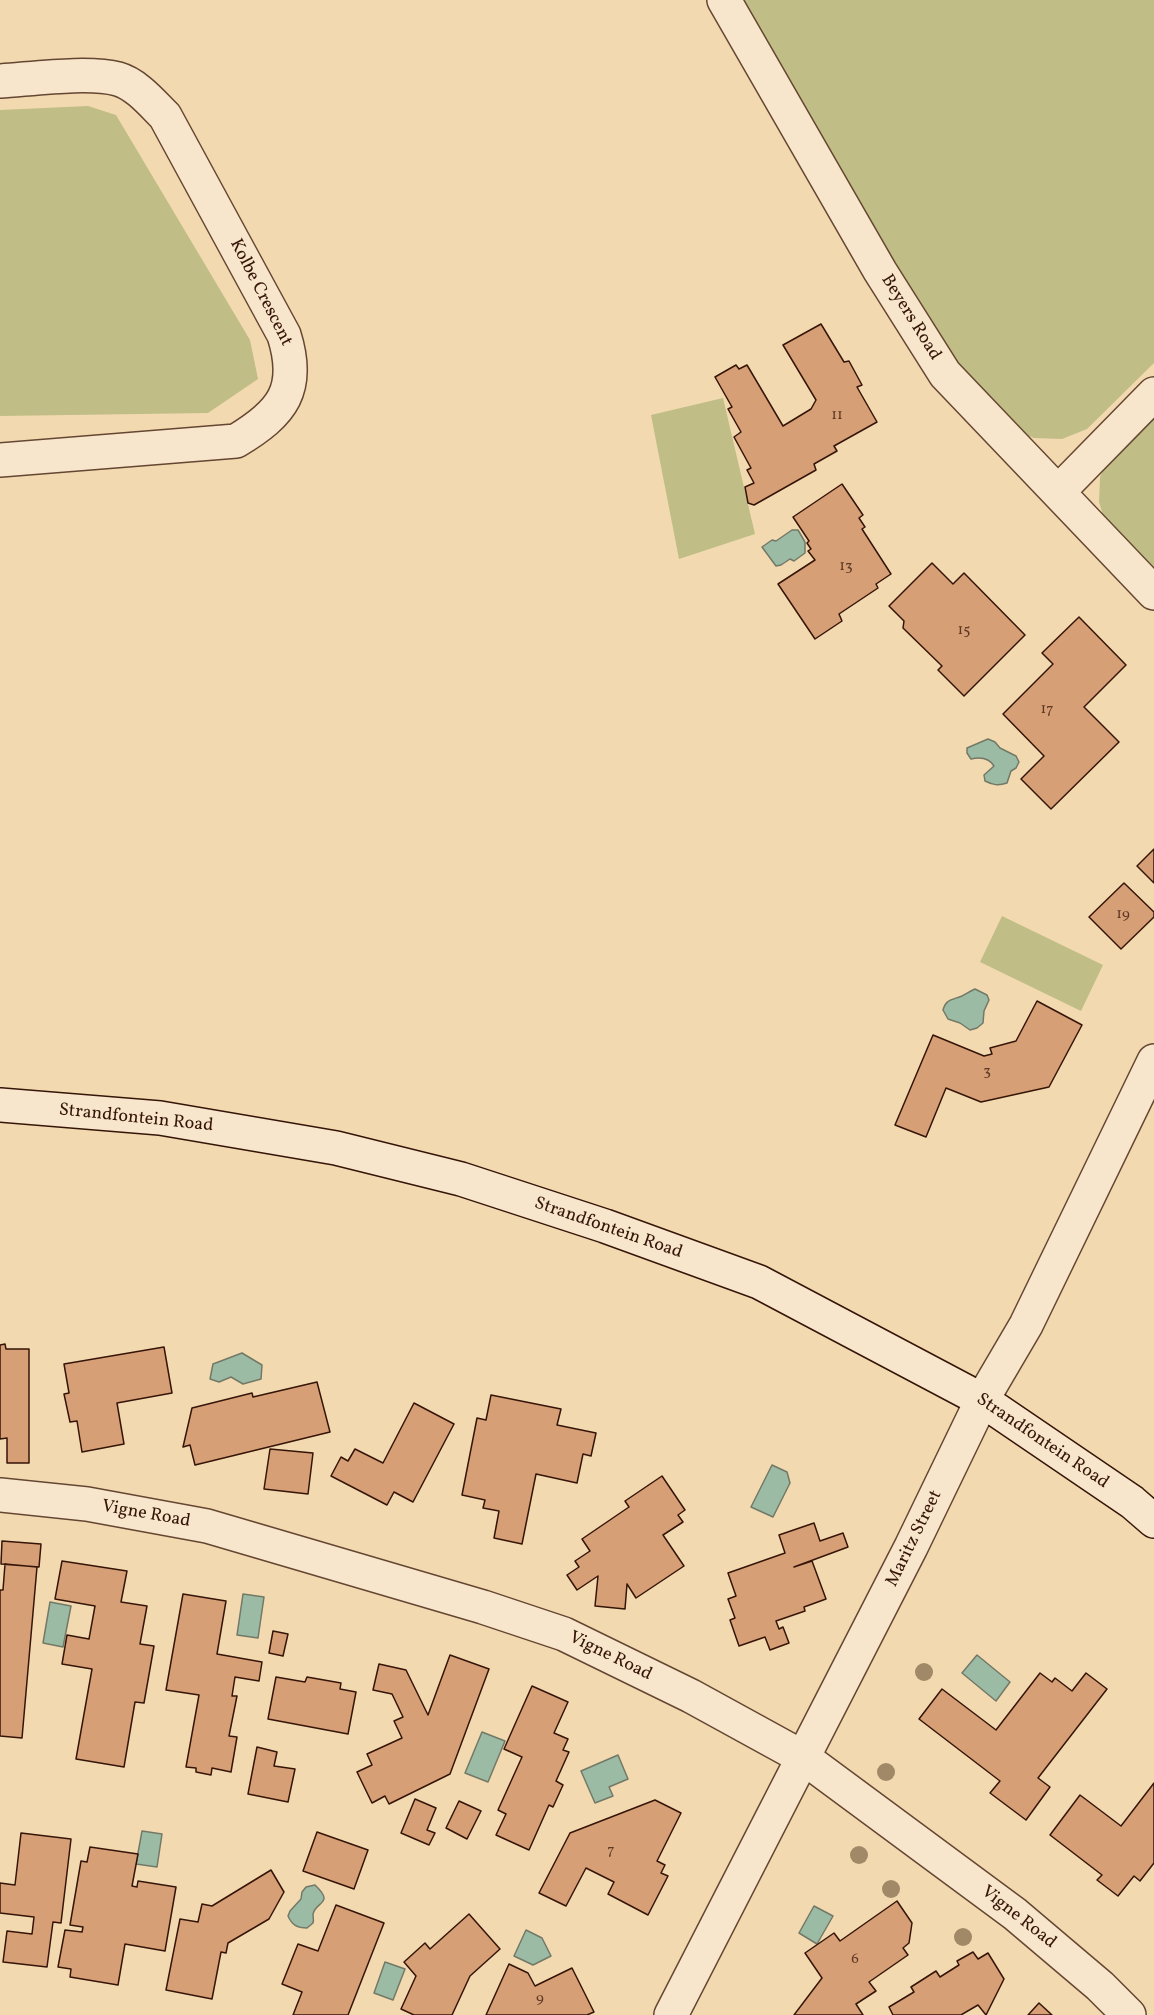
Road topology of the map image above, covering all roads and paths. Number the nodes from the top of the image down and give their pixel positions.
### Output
1 (724, 0) edge
2 (0, 81) edge
3 (1154, 394) edge
4 (0, 460) edge
5 (1058, 492) junction
6 (1154, 593) edge
7 (1154, 1061) edge
8 (0, 1105) edge
9 (982, 1400) junction
10 (0, 1495) edge
11 (1154, 1521) edge
12 (804, 1758) junction
13 (671, 2015) edge
14 (1129, 2015) edge

1 - 5 street, Beyers Road
2 - 4 street, Kolbe Crescent
3 - 5 street
5 - 6 street, Beyers Road
7 - 9 street, Maritz Street
8 - 9 street, Strandfontein Road
9 - 11 street, Strandfontein Road
9 - 12 street, Maritz Street
10 - 12 street, Vigne Road
12 - 13 street, Maritz Street
12 - 14 street, Vigne Road

